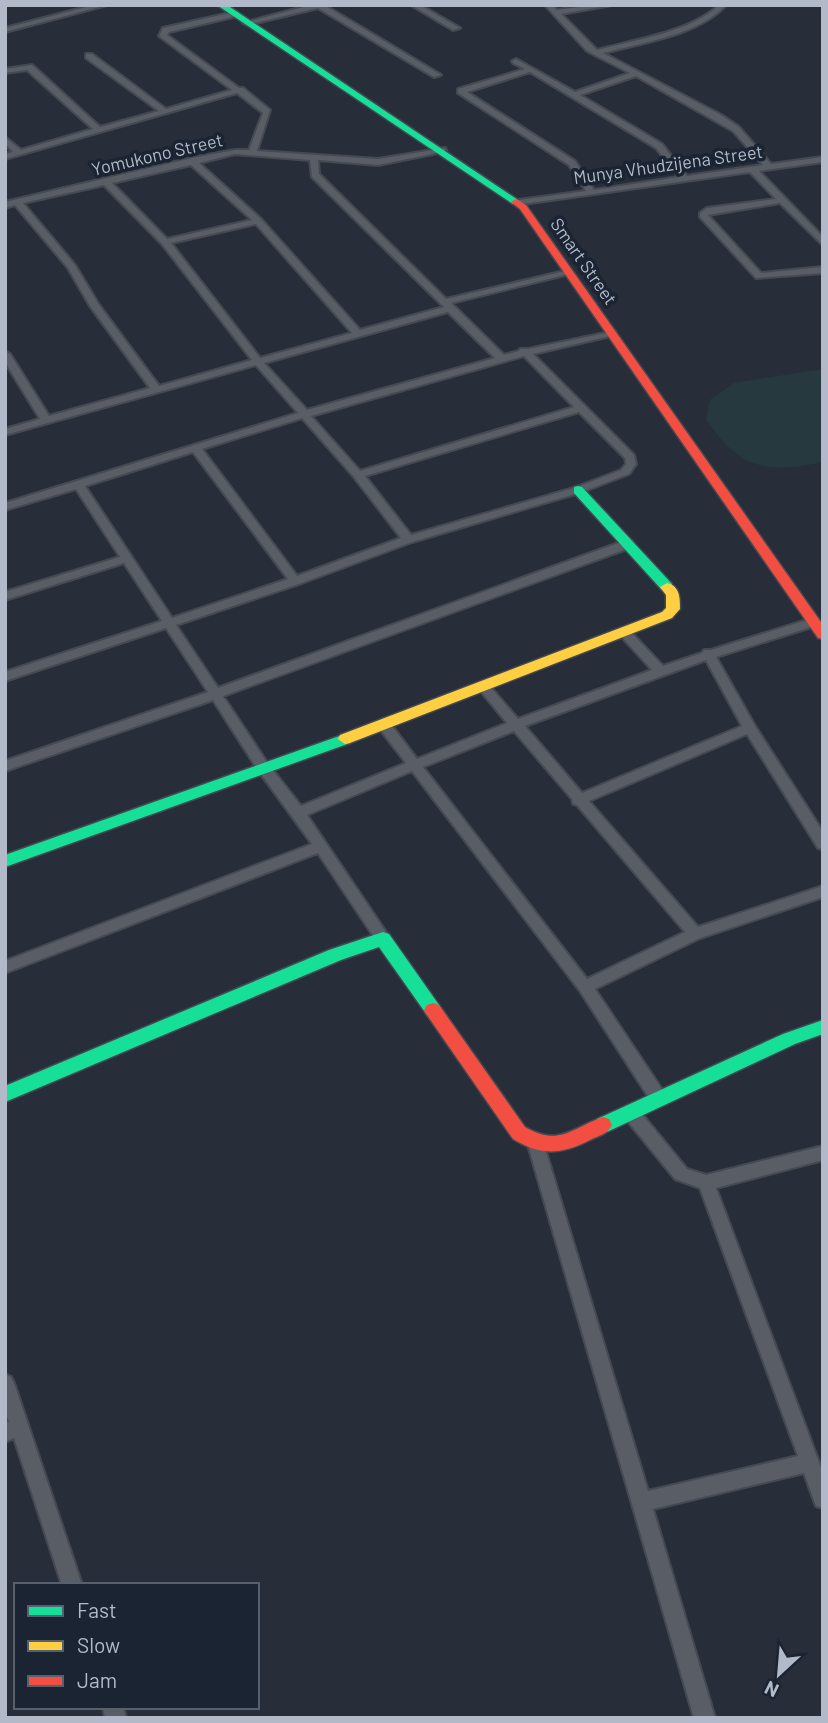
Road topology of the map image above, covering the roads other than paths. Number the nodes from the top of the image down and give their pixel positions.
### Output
1 (104, 5) edge
2 (321, 5) edge
3 (414, 5) edge
4 (609, 5) edge
5 (723, 5) edge
6 (551, 9) edge
7 (234, 14) edge
8 (456, 28) dead end
9 (5, 30) edge
10 (597, 52) junction
11 (89, 56) dead end
12 (516, 61) dead end
13 (530, 70) junction
14 (5, 71) edge
15 (638, 73) junction
16 (437, 75) dead end
17 (240, 90) junction
18 (574, 95) junction
19 (164, 111) junction
20 (98, 130) junction
21 (5, 139) edge
22 (442, 150) junction
23 (253, 151) junction
24 (19, 153) junction
25 (5, 157) edge
26 (314, 157) junction
27 (823, 159) edge
28 (192, 161) junction
29 (768, 166) junction
30 (752, 169) junction
31 (684, 178) junction
32 (106, 182) junction
33 (590, 190) junction
34 (784, 200) junction
35 (17, 202) junction
36 (519, 203) junction
37 (5, 205) edge
38 (258, 221) junction
39 (165, 242) junction
40 (823, 242) edge
41 (823, 270) edge
42 (566, 272) junction
43 (448, 305) junction
44 (612, 333) junction
45 (358, 334) junction
46 (524, 351) junction
47 (5, 354) edge
48 (500, 357) junction
49 (258, 362) junction
50 (155, 388) junction
51 (581, 408) junction
52 (304, 416) junction
53 (47, 421) junction
54 (5, 432) edge
55 (195, 447) junction
56 (358, 475) junction
57 (79, 485) junction
58 (578, 490) junction
59 (5, 507) edge
60 (408, 539) junction
61 (628, 544) junction
62 (124, 559) junction
63 (295, 581) junction
64 (5, 596) edge
65 (170, 622) junction
66 (818, 628) edge
67 (624, 632) junction
68 (708, 653) junction
69 (660, 671) junction
70 (5, 677) edge
71 (483, 686) junction
72 (216, 694) junction
73 (384, 724) junction
74 (517, 726) junction
75 (750, 728) junction
76 (416, 764) junction
77 (5, 766) edge
78 (263, 767) junction
79 (578, 800) junction
80 (298, 813) junction
81 (823, 844) edge
82 (319, 847) junction
83 (5, 861) edge
84 (823, 891) edge
85 (695, 934) junction
86 (383, 939) junction
87 (5, 967) edge
88 (585, 987) junction
89 (823, 1027) edge
90 (5, 1094) edge
91 (659, 1098) junction
92 (631, 1113) junction
93 (536, 1145) junction
94 (823, 1153) edge
95 (706, 1183) junction
96 (5, 1383) edge
97 (13, 1430) edge
98 (808, 1463) junction
99 (823, 1499) edge
100 (642, 1502) junction
101 (71, 1583) edge
102 (705, 1718) edge

1 - 9 street
2 - 7 street
2 - 16 street
3 - 8 street
4 - 6 street
5 - 10 street
6 - 10 street
7 - 17 street
7 - 22 street, Smart Street
10 - 15 street
11 - 19 street
12 - 13 street
13 - 18 street
13 - 33 street
14 - 20 street
15 - 18 street
15 - 29 street
17 - 19 street
17 - 23 street
18 - 31 street
19 - 20 street
20 - 24 street
21 - 24 street
22 - 26 street, Yomukono Street
22 - 36 street, Smart Street
23 - 26 street, Yomukono Street
23 - 28 street, Yomukono Street
24 - 25 street
26 - 43 street
27 - 29 street, Munya Vhudzijena Street
28 - 32 street, Yomukono Street
28 - 38 street
29 - 30 street, Munya Vhudzijena Street
30 - 31 street, Munya Vhudzijena Street
30 - 34 street
31 - 33 street, Munya Vhudzijena Street
32 - 35 street, Yomukono Street
32 - 39 street
33 - 36 street, Munya Vhudzijena Street
34 - 40 street
34 - 41 street
35 - 37 street, Yomukono Street
35 - 50 street
36 - 42 street, Smart Street
38 - 39 street
38 - 45 street
39 - 49 street
42 - 43 street
42 - 44 street, Smart Street
43 - 45 street
43 - 48 street
44 - 46 street
44 - 66 street, Smart Street
45 - 49 street
46 - 48 street
46 - 51 street
47 - 53 street
48 - 52 street
49 - 50 street
49 - 52 street
50 - 53 street
51 - 56 street
51 - 58 street
52 - 55 street
52 - 56 street
53 - 54 street
55 - 57 street
55 - 63 street
56 - 60 street
57 - 59 street
57 - 62 street
58 - 60 street
58 - 61 street
60 - 63 street
61 - 67 street
61 - 72 street
62 - 64 street
62 - 65 street
63 - 65 street
65 - 70 street
65 - 72 street
66 - 68 street
67 - 69 street
67 - 71 street
68 - 69 street
68 - 75 street
69 - 74 street
71 - 73 street
71 - 74 street
72 - 77 street
72 - 78 street
73 - 76 street
73 - 78 street
74 - 76 street
74 - 79 street
75 - 79 street
75 - 81 street
76 - 80 street
76 - 88 street
78 - 80 street
78 - 83 street
79 - 85 street
80 - 82 street
82 - 86 street
82 - 87 street
84 - 85 street
85 - 88 street
86 - 90 street
86 - 93 street
88 - 91 street
89 - 91 street
91 - 92 street
92 - 93 street
92 - 95 street
93 - 100 street
94 - 95 street
95 - 98 street
96 - 97 street
97 - 101 street
98 - 99 street
98 - 100 street
100 - 102 street

